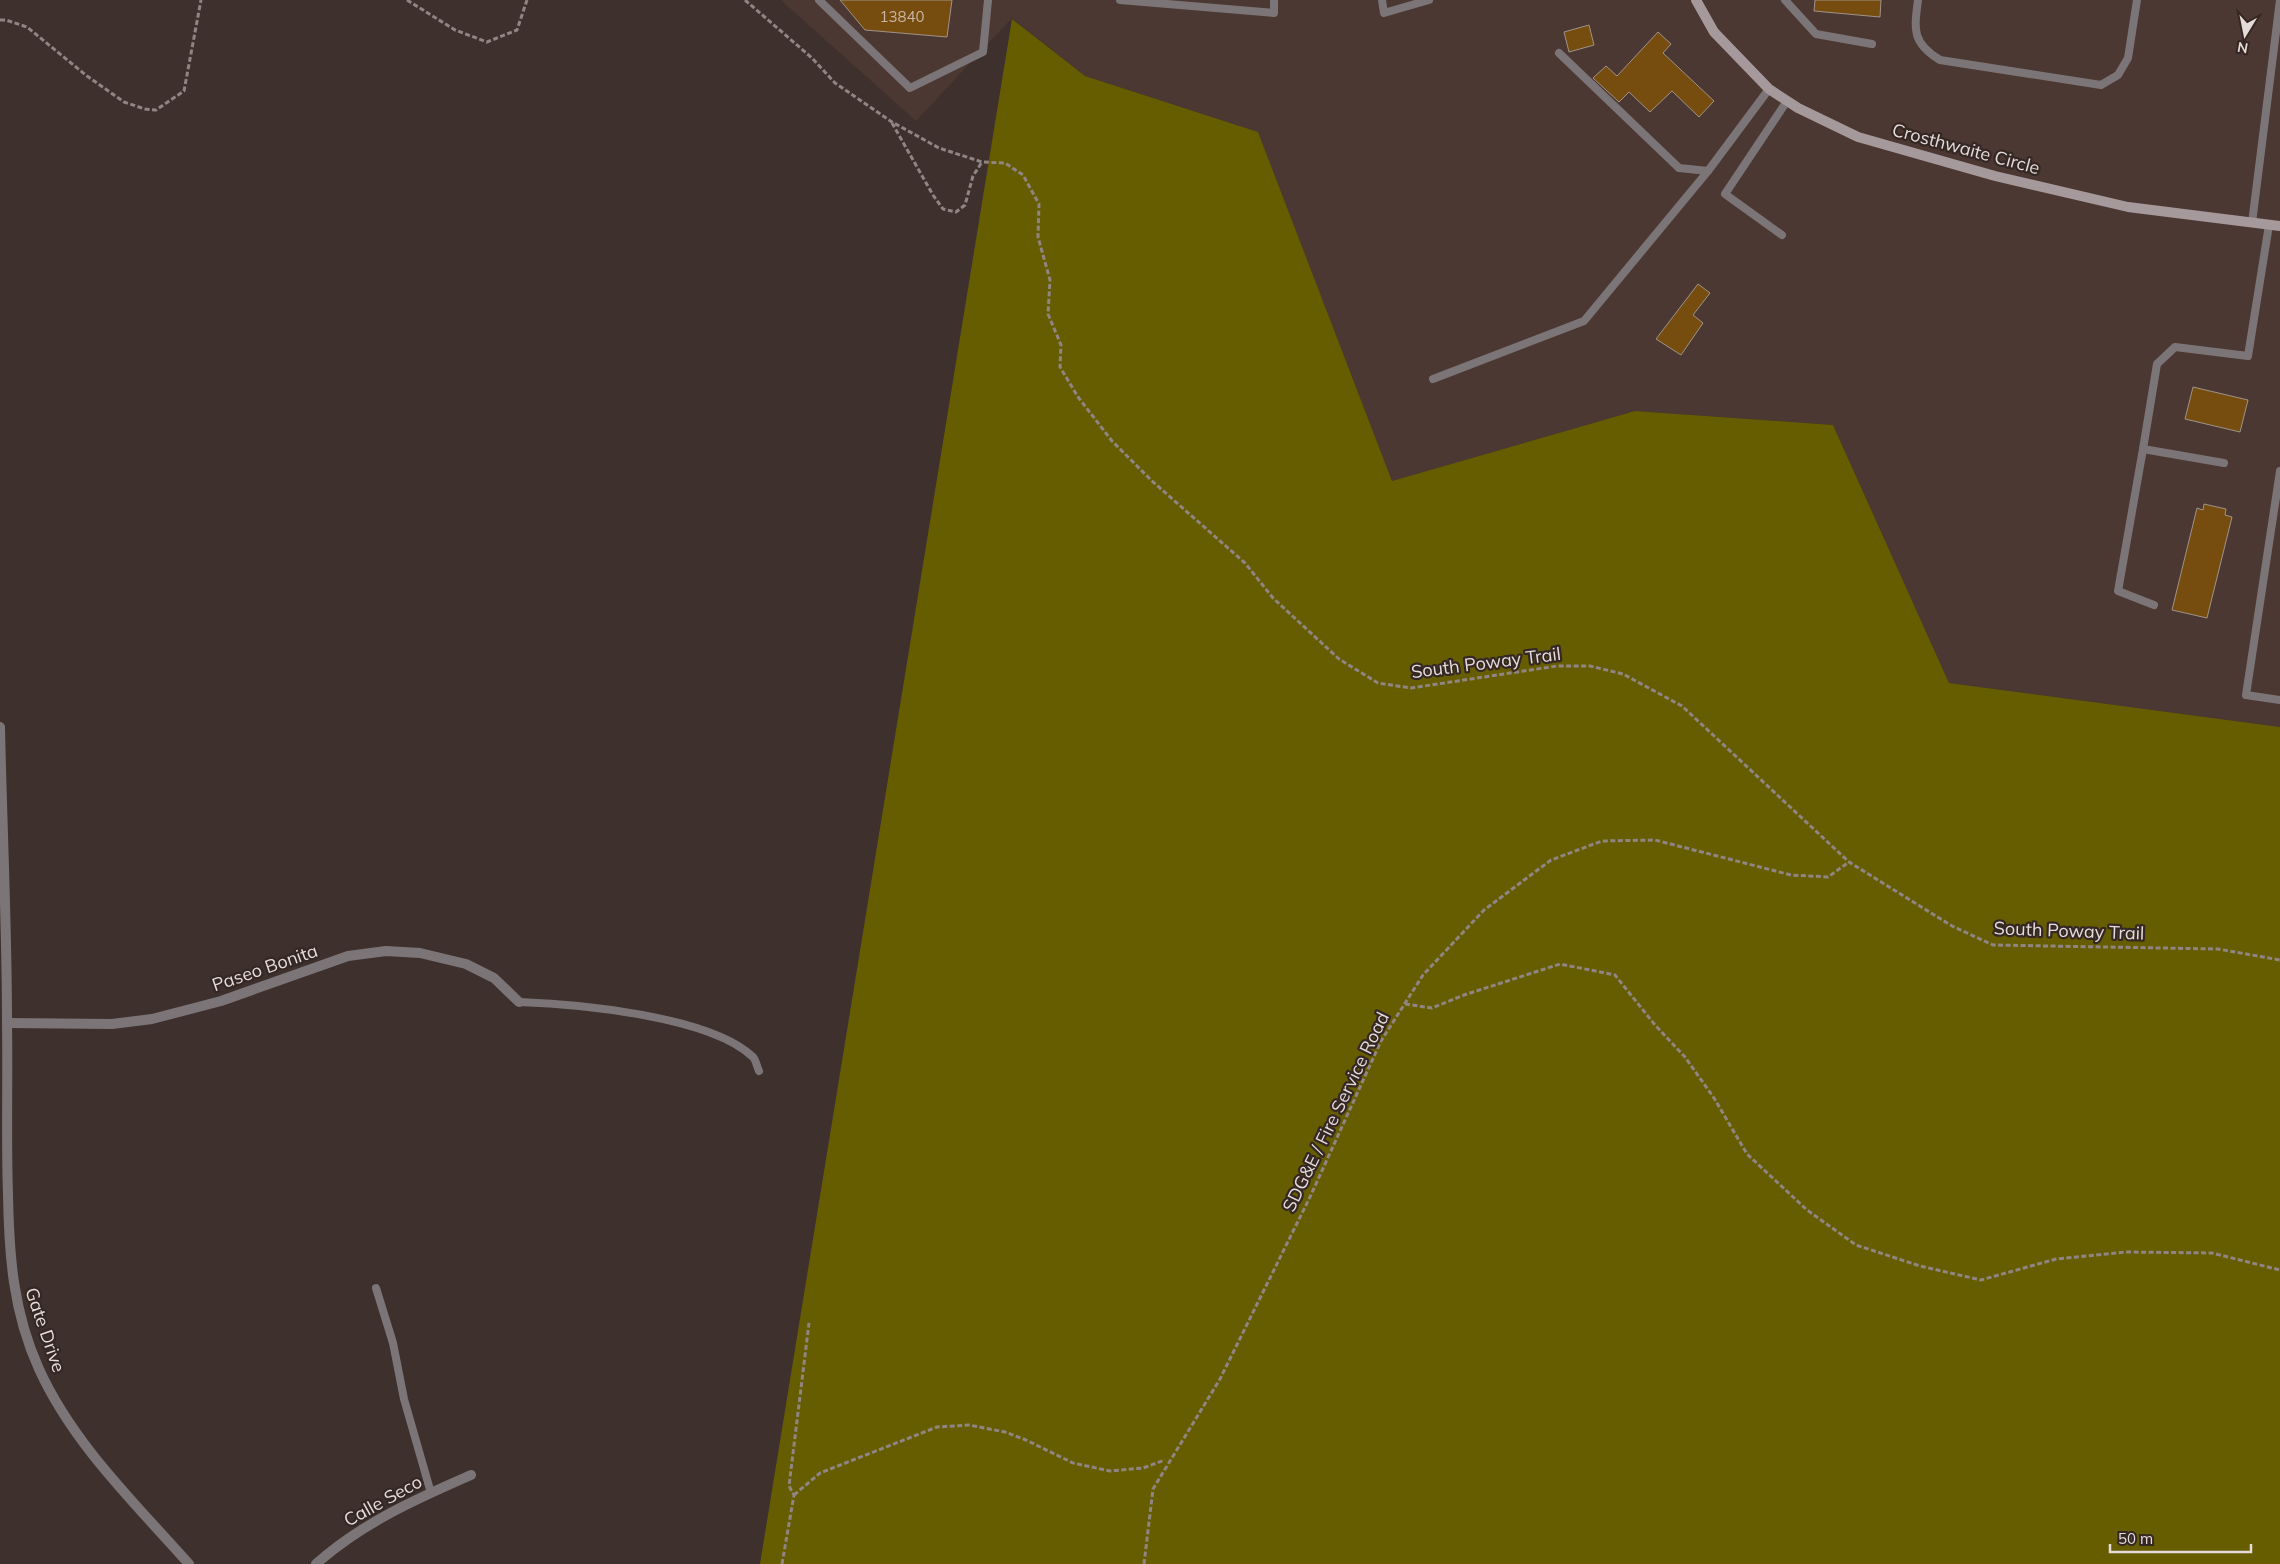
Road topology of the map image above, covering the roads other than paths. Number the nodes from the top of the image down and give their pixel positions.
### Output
1 (819, 0) edge
2 (988, 0) edge
3 (1120, 0) edge
4 (1274, 0) edge
5 (1382, 0) edge
6 (1429, 0) edge
7 (1696, 0) edge
8 (1785, 0) edge
9 (1918, 0) edge
10 (2137, 0) edge
11 (2280, 0) edge
12 (1872, 44) dead end
13 (1559, 53) dead end
14 (1769, 89) junction
15 (1787, 101) junction
16 (1708, 171) junction
17 (2252, 222) junction
18 (2269, 225) junction
19 (2280, 226) edge
20 (1782, 235) dead end
21 (1434, 379) dead end
22 (2143, 449) junction
23 (2224, 464) dead end
24 (2280, 471) edge
25 (2154, 605) dead end
26 (2280, 700) edge
27 (0, 727) edge
28 (519, 1002) joint
29 (7, 1023) junction
30 (758, 1071) dead end
31 (376, 1288) dead end
32 (471, 1475) dead end
33 (431, 1492) junction
34 (189, 1564) edge
35 (316, 1564) edge

1 - 2 lane
3 - 4 lane
5 - 6 lane
7 - 14 street, Crosthwaite Circle
8 - 12 lane
9 - 10 lane
11 - 17 lane
13 - 16 lane
14 - 15 street, Crosthwaite Circle
14 - 16 lane
15 - 17 street, Crosthwaite Circle
15 - 20 lane
16 - 21 lane
17 - 18 street, Crosthwaite Circle
18 - 19 street, Crosthwaite Circle
18 - 22 lane
22 - 23 lane
22 - 25 lane
24 - 26 lane
27 - 29 street, Gate Drive
28 - 29 street, Paseo Bonita
28 - 30 lane
29 - 34 street, Gate Drive
31 - 33 lane
32 - 33 street, Calle Seco
33 - 35 street, Calle Seco

